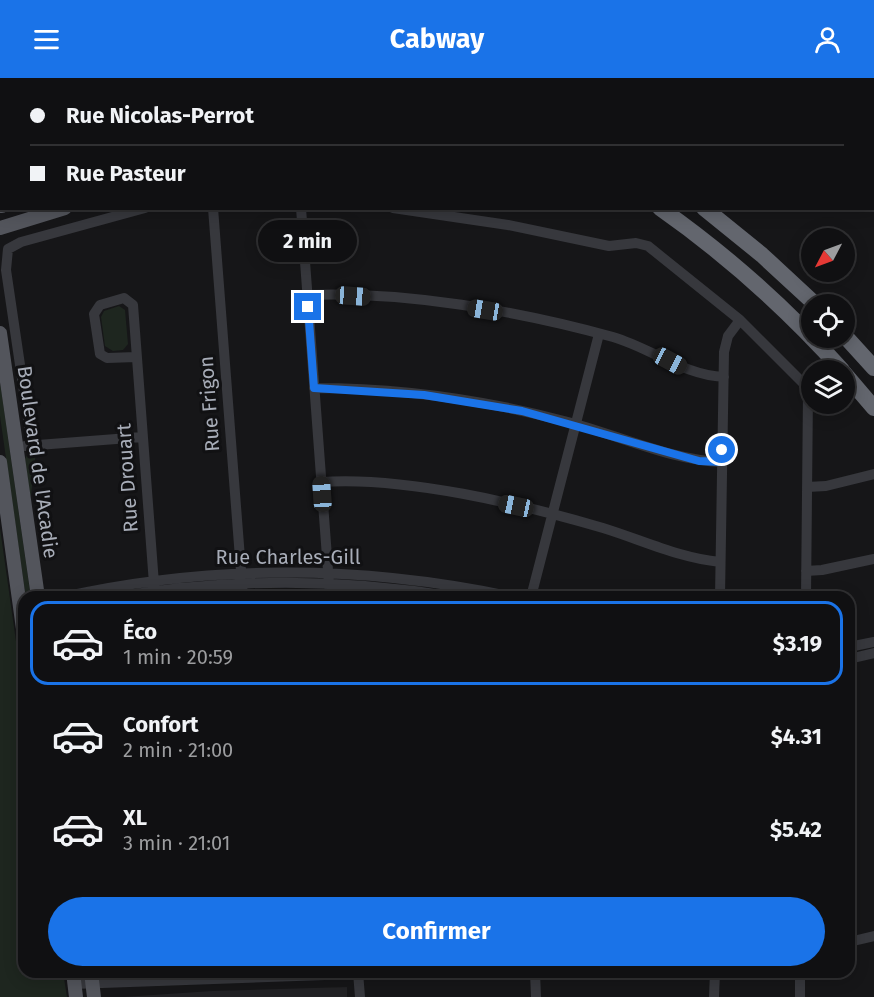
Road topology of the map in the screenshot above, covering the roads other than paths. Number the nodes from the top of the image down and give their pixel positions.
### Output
1 (58, 210) edge
2 (138, 210) edge
3 (213, 210) edge
4 (301, 210) edge
5 (407, 210) edge
6 (663, 210) edge
7 (706, 210) edge
8 (0, 228) edge
9 (804, 294) edge
10 (307, 295) junction
11 (740, 320) junction
12 (0, 333) edge
13 (599, 334) junction
14 (855, 347) edge
15 (136, 357) junction
16 (831, 360) edge
17 (874, 368) edge
18 (724, 377) junction
19 (855, 386) edge
20 (314, 388) junction
21 (874, 408) edge
22 (575, 424) junction
23 (142, 437) junction
24 (32, 446) junction
25 (16, 447) junction
26 (0, 462) edge
27 (722, 462) junction
28 (874, 474) edge
29 (321, 482) junction
30 (807, 487) junction
31 (553, 514) junction
32 (874, 559) edge
33 (720, 562) junction
34 (806, 571) junction
35 (241, 578) junction
36 (328, 578) junction
37 (154, 590) edge
38 (422, 590) edge
39 (19, 591) edge
40 (37, 591) edge
41 (242, 591) edge
42 (329, 591) edge
43 (533, 591) edge
44 (720, 591) edge
45 (806, 591) edge
46 (874, 642) edge
47 (855, 646) edge
48 (874, 653) edge
49 (855, 658) edge
50 (874, 936) edge
51 (855, 941) edge
52 (89, 978) edge
53 (92, 978) edge
54 (358, 978) edge
55 (535, 978) edge
56 (715, 978) edge
57 (800, 978) edge
58 (74, 984) edge
59 (94, 997) edge
60 (360, 997) edge
61 (536, 997) edge
62 (714, 997) edge
63 (800, 997) edge

1 - 8 main road
2 - 24 street, Boulevard de l'Acadie
3 - 35 street, Rue Frigon
4 - 10 street
5 - 11 street
6 - 16 highway
7 - 9 highway
10 - 13 street
10 - 20 street
11 - 18 street
11 - 30 street
12 - 25 main road, Boulevard de l'Acadie
13 - 18 street
13 - 22 street
14 - 17 highway
15 - 15 street, Rue Drouart
15 - 23 street, Rue Drouart
18 - 27 street
19 - 21 highway
20 - 22 street
20 - 29 street
22 - 27 street
22 - 31 street
23 - 24 street
23 - 37 street, Rue Drouart
24 - 25 street
25 - 40 main road, Boulevard de l'Acadie
26 - 39 main road, Boulevard de l'Acadie
27 - 33 street
28 - 30 street
29 - 31 street
29 - 36 street
30 - 34 street
31 - 33 street
31 - 43 street
32 - 34 street
33 - 44 street
34 - 45 street
35 - 36 street, Rue Charles-Gill
35 - 37 street, Rue Charles-Gill
35 - 41 street, Rue Frigon
36 - 38 street, Rue Charles-Gill
36 - 42 street
46 - 47 street
48 - 49 street
50 - 51 street
52 - 58 street
53 - 59 main road
54 - 60 street
55 - 61 street
56 - 62 street
57 - 63 street

